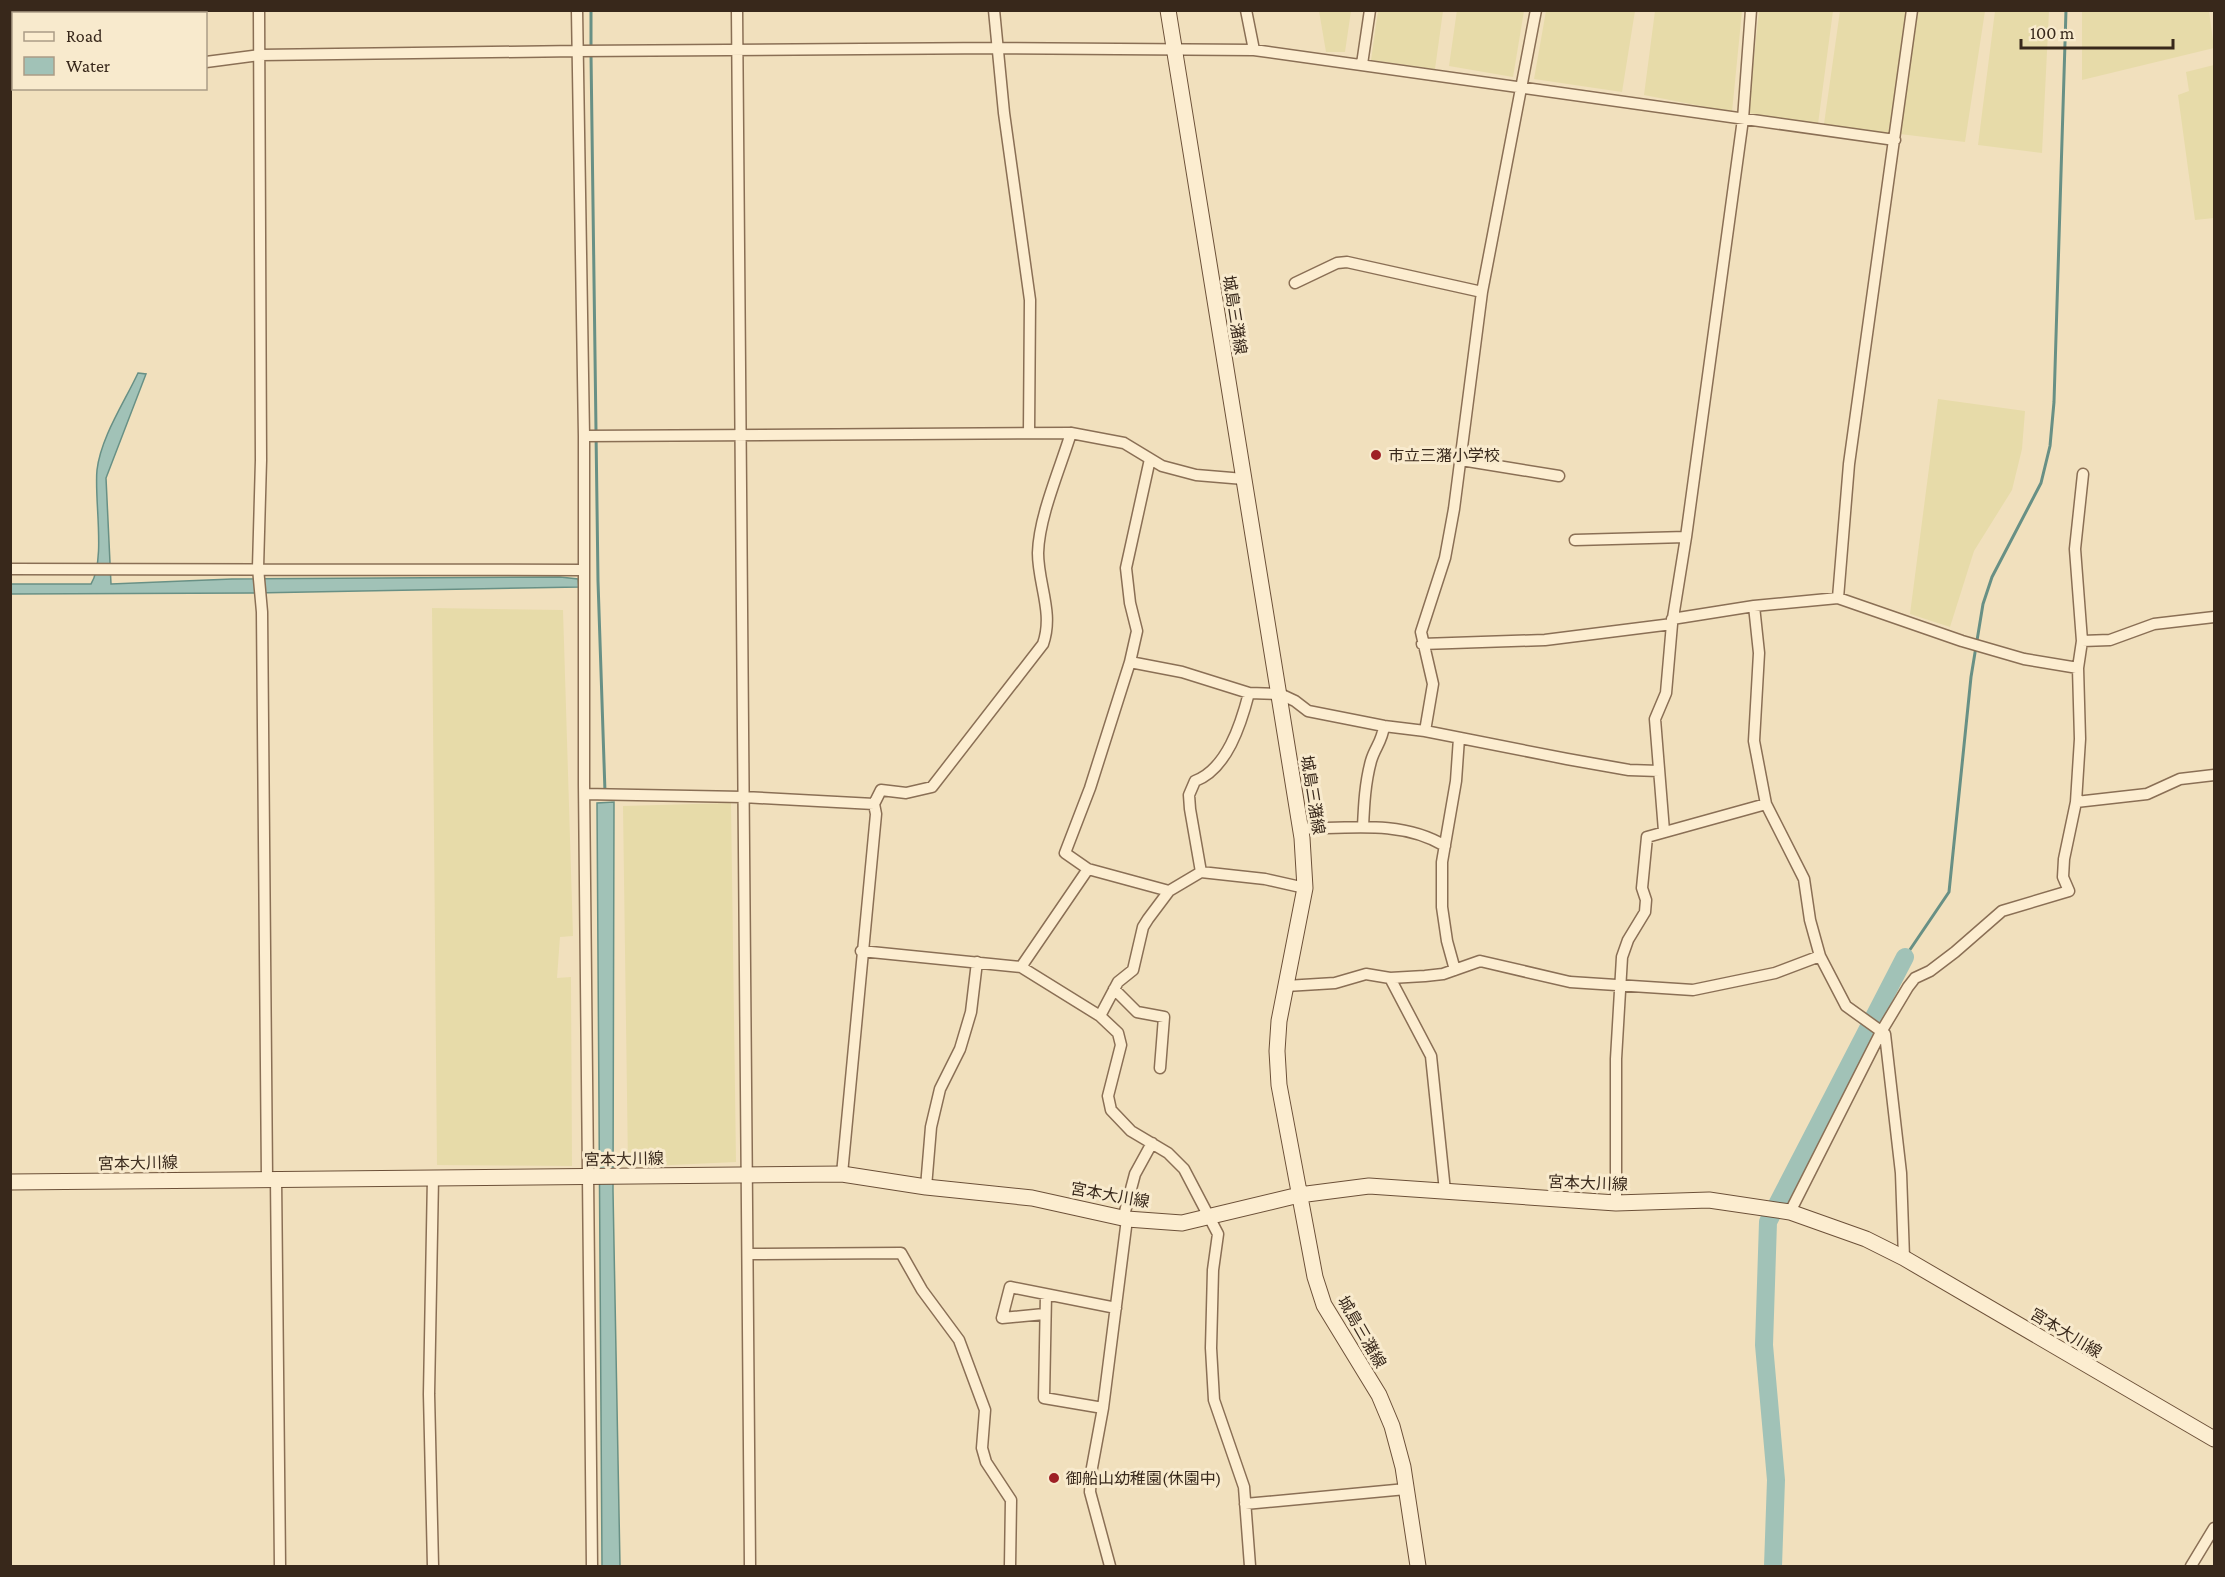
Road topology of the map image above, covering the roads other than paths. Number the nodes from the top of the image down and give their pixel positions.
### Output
1 (259, 10) edge
2 (577, 10) edge
3 (737, 10) edge
4 (994, 10) edge
5 (1168, 10) edge
6 (1246, 10) edge
7 (1370, 10) edge
8 (1536, 10) edge
9 (1751, 10) edge
10 (1912, 10) edge
11 (998, 48) junction
12 (1174, 48) junction
13 (737, 50) junction
14 (1254, 50) junction
15 (578, 51) junction
16 (260, 55) junction
17 (207, 62) edge
18 (1362, 64) junction
19 (1521, 87) junction
20 (1743, 119) junction
21 (1895, 140) junction
22 (1295, 282) dead end
23 (1482, 292) junction
24 (1029, 432) junction
25 (1071, 433) junction
26 (584, 436) junction
27 (739, 436) junction
28 (1150, 459) junction
29 (1461, 460) junction
30 (2084, 474) dead end
31 (1559, 476) dead end
32 (1244, 479) junction
33 (1686, 537) junction
34 (1575, 540) dead end
35 (10, 569) edge
36 (259, 571) junction
37 (583, 579) junction
38 (1838, 598) junction
39 (1754, 606) junction
40 (2214, 617) edge
41 (1672, 622) junction
42 (2082, 641) junction
43 (1422, 645) junction
44 (1130, 662) junction
45 (2078, 668) junction
46 (1249, 693) junction
47 (1280, 694) junction
48 (1384, 726) junction
49 (1425, 731) junction
50 (1459, 738) junction
51 (1659, 771) junction
52 (2214, 775) edge
53 (584, 794) junction
54 (743, 797) junction
55 (2076, 802) junction
56 (874, 804) junction
57 (1766, 804) junction
58 (1363, 827) junction
59 (1301, 829) junction
60 (1664, 831) junction
61 (1445, 846) junction
62 (1088, 868) junction
63 (1202, 872) junction
64 (1305, 888) junction
65 (1169, 891) junction
66 (861, 951) junction
67 (1820, 956) junction
68 (977, 962) junction
69 (1022, 967) junction
70 (1455, 970) junction
71 (1390, 978) junction
72 (1287, 986) junction
73 (1620, 986) junction
74 (1114, 989) junction
75 (1100, 1016) junction
76 (1881, 1032) junction
77 (1160, 1068) dead end
78 (1152, 1143) junction
79 (842, 1174) junction
80 (745, 1175) junction
81 (433, 1177) junction
82 (590, 1177) junction
83 (271, 1178) junction
84 (10, 1182) edge
85 (926, 1187) junction
86 (1445, 1191) junction
87 (1299, 1195) junction
88 (1616, 1203) junction
89 (1787, 1211) junction
90 (1209, 1217) junction
91 (1125, 1219) junction
92 (748, 1254) junction
93 (1904, 1258) junction
94 (1046, 1294) junction
95 (1116, 1308) junction
96 (1044, 1314) junction
97 (1103, 1408) junction
98 (2214, 1439) edge
99 (1406, 1490) junction
100 (1245, 1504) junction
101 (2214, 1528) edge
102 (280, 1566) edge
103 (433, 1566) edge
104 (591, 1566) edge
105 (750, 1566) edge
106 (1010, 1566) edge
107 (1110, 1566) edge
108 (1251, 1566) edge
109 (1418, 1566) edge
110 (2191, 1566) edge

1 - 16 street
2 - 15 street
3 - 13 street
4 - 11 street
5 - 12 main road, 城島三潴線
6 - 14 street
7 - 18 street
8 - 19 street
9 - 20 street
10 - 21 street
11 - 12 street
11 - 13 street
11 - 24 street
12 - 14 street
12 - 32 main road, 城島三潴線
13 - 15 street
13 - 27 street
14 - 18 street
15 - 16 street
15 - 26 street
16 - 17 street
16 - 36 street
18 - 19 street
19 - 20 street
19 - 23 street
20 - 21 street
20 - 33 street
21 - 38 street
22 - 23 street
23 - 29 street
24 - 25 street
24 - 27 street
25 - 28 street
25 - 56 street
26 - 27 street
26 - 37 street
27 - 54 street
28 - 32 street
28 - 44 street
29 - 31 street
29 - 43 street
30 - 42 street
32 - 47 main road, 城島三潴線
33 - 34 street
33 - 41 street
35 - 36 street
36 - 37 street
36 - 83 street
37 - 53 street
38 - 39 street
38 - 45 street
39 - 41 street
39 - 57 street
40 - 42 street
41 - 43 street
41 - 51 street
42 - 45 street
43 - 49 street
44 - 46 street
44 - 62 street
45 - 55 street
46 - 47 street
46 - 63 street
47 - 48 street
47 - 59 main road, 城島三潴線
48 - 49 street
48 - 58 street
49 - 50 street
50 - 51 street
50 - 61 street
51 - 60 street
52 - 55 street
53 - 54 street
53 - 82 street
54 - 56 street
54 - 80 street
55 - 76 street
56 - 66 street
57 - 60 street
57 - 67 street
58 - 59 street
58 - 61 street
59 - 64 main road, 城島三潴線
60 - 73 street
61 - 70 street
62 - 65 street
62 - 69 street
63 - 64 street
63 - 65 street
64 - 72 main road, 城島三潴線
65 - 74 street
66 - 68 street
66 - 79 street
67 - 73 street
67 - 76 street
68 - 69 street
68 - 85 street
69 - 75 street
70 - 71 street
70 - 73 street
71 - 72 street
71 - 86 street
72 - 87 main road, 城島三潴線
73 - 88 street
74 - 75 street
74 - 77 street
75 - 78 street
76 - 89 street
76 - 93 street
78 - 90 street
78 - 91 street
79 - 80 main road, 宮本大川線
79 - 85 main road, 宮本大川線
80 - 82 main road, 宮本大川線
80 - 92 street
81 - 82 main road, 宮本大川線
81 - 83 main road, 宮本大川線
81 - 103 street
82 - 104 street
83 - 84 main road, 宮本大川線
83 - 102 street
85 - 91 main road, 宮本大川線
86 - 87 main road, 宮本大川線
86 - 88 main road, 宮本大川線
87 - 90 main road, 宮本大川線
87 - 99 main road, 城島三潴線
88 - 89 main road, 宮本大川線
89 - 93 main road, 宮本大川線
90 - 91 main road, 宮本大川線
90 - 100 street
91 - 95 street
92 - 105 street
92 - 106 street
93 - 98 main road, 宮本大川線
94 - 95 street
94 - 96 street
94 - 96 street
95 - 97 street
96 - 97 street
97 - 107 street
99 - 100 street
99 - 109 main road, 城島三潴線
100 - 108 street
101 - 110 street

